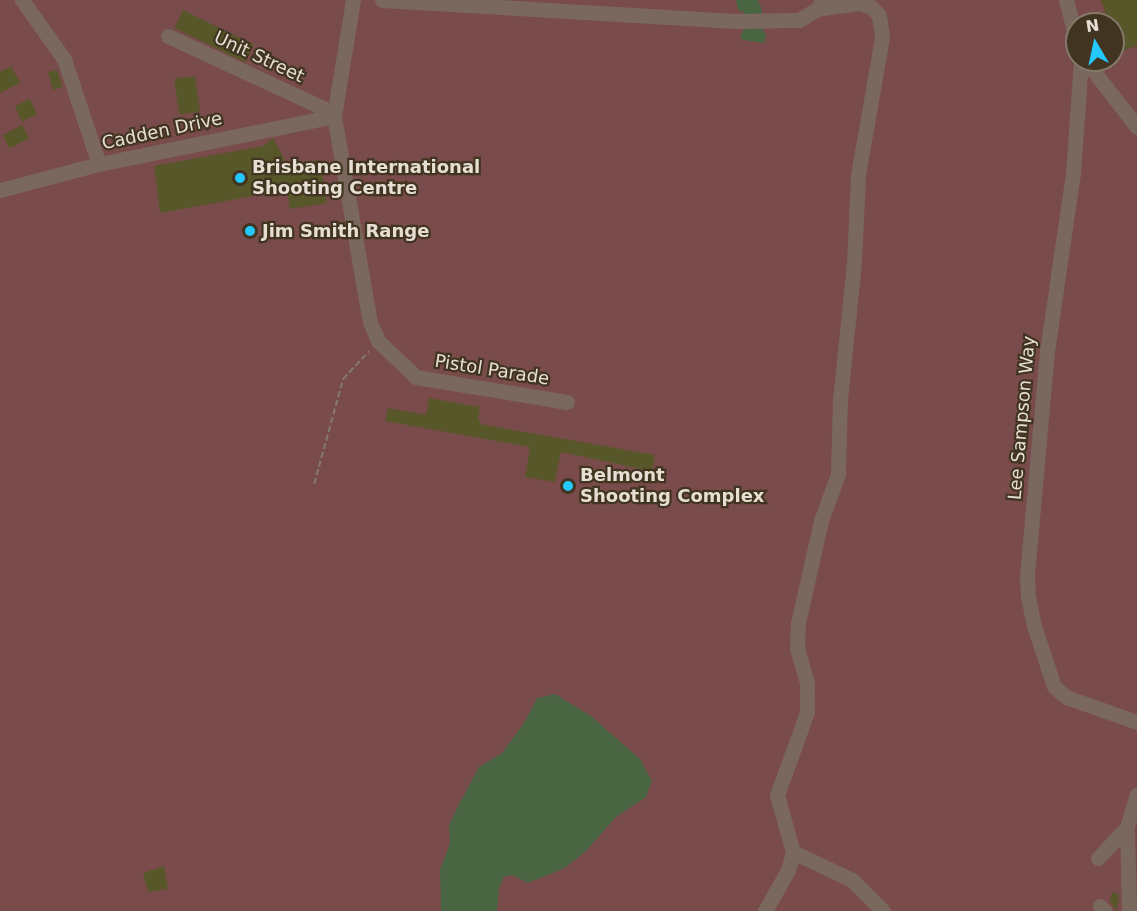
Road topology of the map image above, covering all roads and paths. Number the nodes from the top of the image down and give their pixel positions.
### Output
1 (22, 0) edge
2 (353, 0) edge
3 (382, 0) edge
4 (819, 4) edge
5 (168, 36) dead end
6 (1082, 72) edge
7 (1093, 72) edge
8 (334, 114) junction
9 (1137, 127) edge
10 (99, 164) junction
11 (0, 190) edge
12 (378, 341) junction
13 (567, 402) dead end
14 (314, 484) dead end
15 (1137, 722) edge
16 (1137, 794) edge
17 (1127, 827) junction
18 (793, 852) junction
19 (1098, 858) dead end
20 (765, 911) edge
21 (883, 911) edge
22 (1129, 911) edge

1 - 10 lane
2 - 8 lane, Pistol Parade
3 - 4 lane
4 - 18 lane
5 - 8 lane, Unit Street
6 - 15 lane, Lee Sampson Way
7 - 9 lane
8 - 10 lane, Cadden Drive
8 - 12 lane, Pistol Parade
10 - 11 lane, Cadden Drive
12 - 13 lane, Pistol Parade
12 - 14 path
16 - 17 lane
17 - 19 lane
17 - 22 lane
18 - 20 lane
18 - 21 lane

